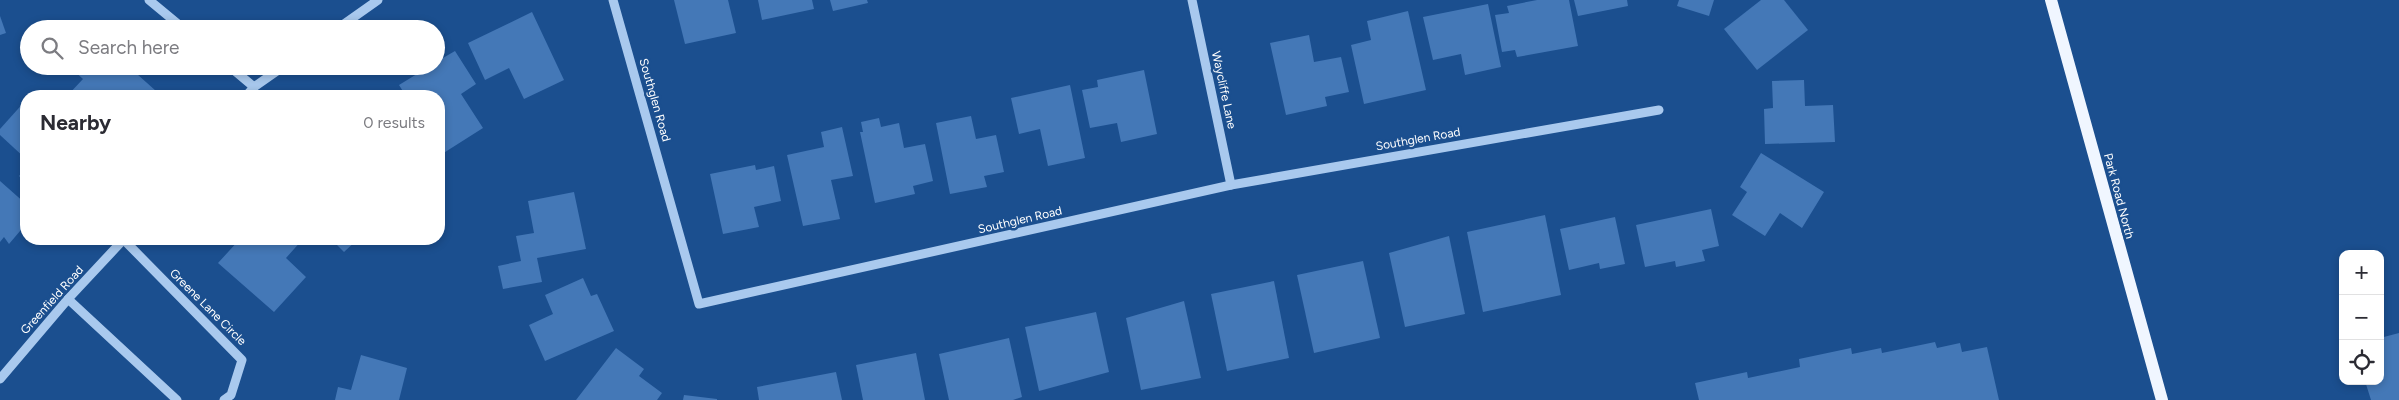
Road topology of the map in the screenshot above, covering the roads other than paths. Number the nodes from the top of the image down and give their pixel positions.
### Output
1 (149, 0) edge
2 (378, 0) edge
3 (613, 0) edge
4 (1192, 0) edge
5 (2051, 0) edge
6 (173, 20) edge
7 (350, 20) edge
8 (239, 75) edge
9 (272, 75) edge
10 (254, 88) joint
11 (1659, 110) dead end
12 (1231, 185) junction
13 (118, 245) edge
14 (130, 245) edge
15 (68, 299) junction
16 (0, 378) edge
17 (176, 400) edge
18 (224, 400) edge
19 (2162, 400) edge

1 - 6 street
2 - 7 street
3 - 12 street, Southglen Road
4 - 12 street, Waycliffe Lane
5 - 19 main road, Park Road North
8 - 10 street
9 - 10 street
11 - 12 street, Southglen Road
13 - 15 street, Greenfield Road
14 - 18 street, Greene Lane Circle
15 - 16 street, Greenfield Road
15 - 17 street

